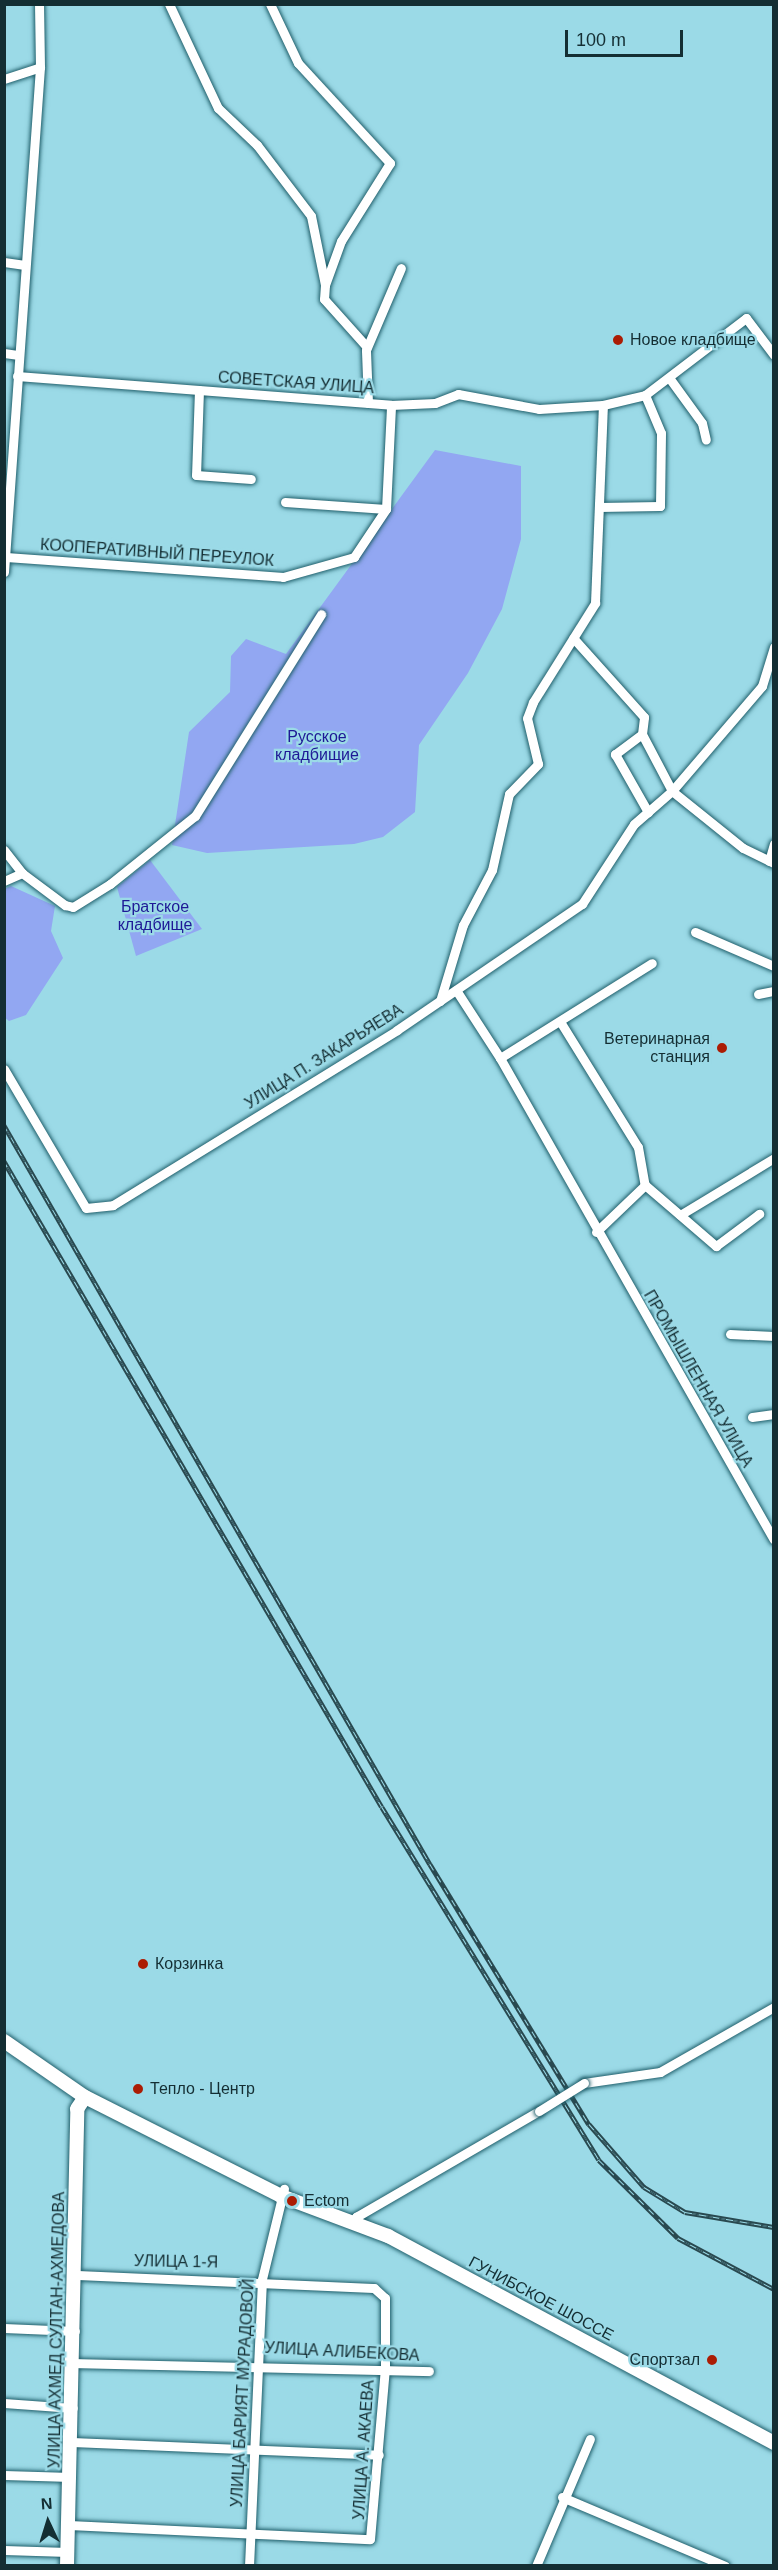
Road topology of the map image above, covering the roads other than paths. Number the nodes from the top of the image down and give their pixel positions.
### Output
1 (39, 4) edge
2 (169, 4) edge
3 (270, 4) edge
4 (40, 67) junction
5 (4, 79) edge
6 (4, 262) edge
7 (26, 265) junction
8 (401, 268) dead end
9 (325, 285) junction
10 (367, 347) junction
11 (4, 353) edge
12 (19, 355) junction
13 (774, 355) edge
14 (17, 376) junction
15 (670, 379) junction
16 (199, 390) junction
17 (645, 395) junction
18 (368, 403) junction
19 (391, 405) junction
20 (603, 405) junction
21 (706, 440) dead end
22 (251, 479) dead end
23 (285, 502) dead end
24 (599, 507) junction
25 (386, 509) junction
26 (6, 557) edge
27 (4, 572) edge
28 (321, 614) dead end
29 (573, 638) junction
30 (774, 647) edge
31 (642, 734) junction
32 (672, 791) junction
33 (648, 812) junction
34 (774, 844) edge
35 (4, 850) edge
36 (771, 862) edge
37 (22, 873) junction
38 (4, 881) edge
39 (695, 932) dead end
40 (652, 963) dead end
41 (774, 966) edge
42 (456, 990) junction
43 (774, 991) edge
44 (758, 994) dead end
45 (440, 1000) junction
46 (561, 1023) junction
47 (500, 1058) junction
48 (4, 1069) edge
49 (774, 1158) edge
50 (645, 1185) junction
51 (759, 1214) dead end
52 (680, 1215) junction
53 (596, 1232) junction
54 (730, 1334) dead end
55 (774, 1336) edge
56 (774, 1413) edge
57 (752, 1417) dead end
58 (774, 1540) edge
59 (774, 2007) edge
60 (4, 2031) edge
61 (4, 2041) edge
62 (85, 2097) junction
63 (283, 2193) junction
64 (355, 2221) junction
65 (76, 2275) junction
66 (262, 2279) junction
67 (382, 2292) joint
68 (4, 2328) edge
69 (75, 2331) junction
70 (75, 2363) junction
71 (259, 2363) junction
72 (385, 2367) junction
73 (429, 2371) dead end
74 (4, 2403) edge
75 (73, 2408) junction
76 (590, 2439) dead end
77 (72, 2442) junction
78 (774, 2443) edge
79 (255, 2450) junction
80 (378, 2455) junction
81 (4, 2475) edge
82 (71, 2477) junction
83 (562, 2497) junction
84 (69, 2524) junction
85 (250, 2535) junction
86 (4, 2550) edge
87 (67, 2559) edge
88 (249, 2565) edge
89 (536, 2565) edge
90 (725, 2565) edge

1 - 4 street
2 - 9 street
3 - 9 street
4 - 5 street
4 - 7 street
6 - 7 street
7 - 12 street
8 - 10 street
9 - 10 street
10 - 18 street
11 - 12 street
12 - 14 street
13 - 15 street, СОВЕТСКАЯ УЛИЦА
14 - 16 street, СОВЕТСКАЯ УЛИЦА
14 - 26 street
15 - 17 street, СОВЕТСКАЯ УЛИЦА
15 - 21 street
16 - 18 street, СОВЕТСКАЯ УЛИЦА
16 - 22 street, СОВЕТСКАЯ УЛИЦА
17 - 20 street, СОВЕТСКАЯ УЛИЦА
17 - 24 street
18 - 19 street, СОВЕТСКАЯ УЛИЦА
19 - 20 street, СОВЕТСКАЯ УЛИЦА
19 - 25 street, СОВЕТСКАЯ УЛИЦА
20 - 24 street
23 - 25 street
24 - 29 street
25 - 26 street, КООПЕРАТИВНЫЙ ПЕРЕУЛОК
26 - 27 street
28 - 37 street
29 - 31 street
29 - 45 street
30 - 32 street, УЛИЦА П. ЗАКАРЬЯЕВА
31 - 32 street
31 - 33 street
32 - 33 street, УЛИЦА П. ЗАКАРЬЯЕВА
32 - 36 street
33 - 42 street, УЛИЦА П. ЗАКАРЬЯЕВА
34 - 36 street
35 - 37 street
37 - 38 street
39 - 41 street
40 - 46 street
42 - 45 street, УЛИЦА П. ЗАКАРЬЯЕВА
42 - 47 street, ПРОМЫШЛЕННАЯ УЛИЦА
43 - 44 street
45 - 48 street, УЛИЦА П. ЗАКАРЬЯЕВА
46 - 47 street
46 - 50 street
47 - 53 street, ПРОМЫШЛЕННАЯ УЛИЦА
49 - 52 street
50 - 52 street
50 - 53 street
51 - 52 street
53 - 58 street, ПРОМЫШЛЕННАЯ УЛИЦА
54 - 55 street
56 - 57 street
59 - 64 street, bridge
60 - 63 main road
61 - 62 main road
62 - 63 main road
62 - 65 main road, УЛИЦА АХМЕД СУЛТАН-АХМЕДОВА
63 - 64 main road, ГУНИБСКОЕ ШОССЕ
63 - 66 street, УЛИЦА БАРИЯТ МУРАДОВОЙ
64 - 78 main road, ГУНИБСКОЕ ШОССЕ
65 - 66 street, УЛИЦА 1-Я
65 - 69 main road, УЛИЦА АХМЕД СУЛТАН-АХМЕДОВА
66 - 67 street, УЛИЦА 1-Я
66 - 71 street, УЛИЦА БАРИЯТ МУРАДОВОЙ
67 - 72 street, УЛИЦА А. АКАЕВА
68 - 69 street
69 - 70 main road, УЛИЦА АХМЕД СУЛТАН-АХМЕДОВА
70 - 71 street, УЛИЦА АЛИБЕКОВА
70 - 75 main road, УЛИЦА АХМЕД СУЛТАН-АХМЕДОВА
71 - 72 street, УЛИЦА АЛИБЕКОВА
71 - 79 street, УЛИЦА БАРИЯТ МУРАДОВОЙ
72 - 73 street, УЛИЦА АЛИБЕКОВА
72 - 80 street, УЛИЦА А. АКАЕВА
74 - 75 street
75 - 77 main road, УЛИЦА АХМЕД СУЛТАН-АХМЕДОВА
76 - 83 street
77 - 79 street
77 - 82 main road, УЛИЦА АХМЕД СУЛТАН-АХМЕДОВА
79 - 80 street
79 - 85 street, УЛИЦА БАРИЯТ МУРАДОВОЙ
80 - 85 street, УЛИЦА А. АКАЕВА
81 - 82 street
82 - 84 main road, УЛИЦА АХМЕД СУЛТАН-АХМЕДОВА
83 - 89 street
83 - 90 street
84 - 85 street
84 - 87 main road, УЛИЦА АХМЕД СУЛТАН-АХМЕДОВА
85 - 88 street, УЛИЦА БАРИЯТ МУРАДОВОЙ
86 - 87 street

